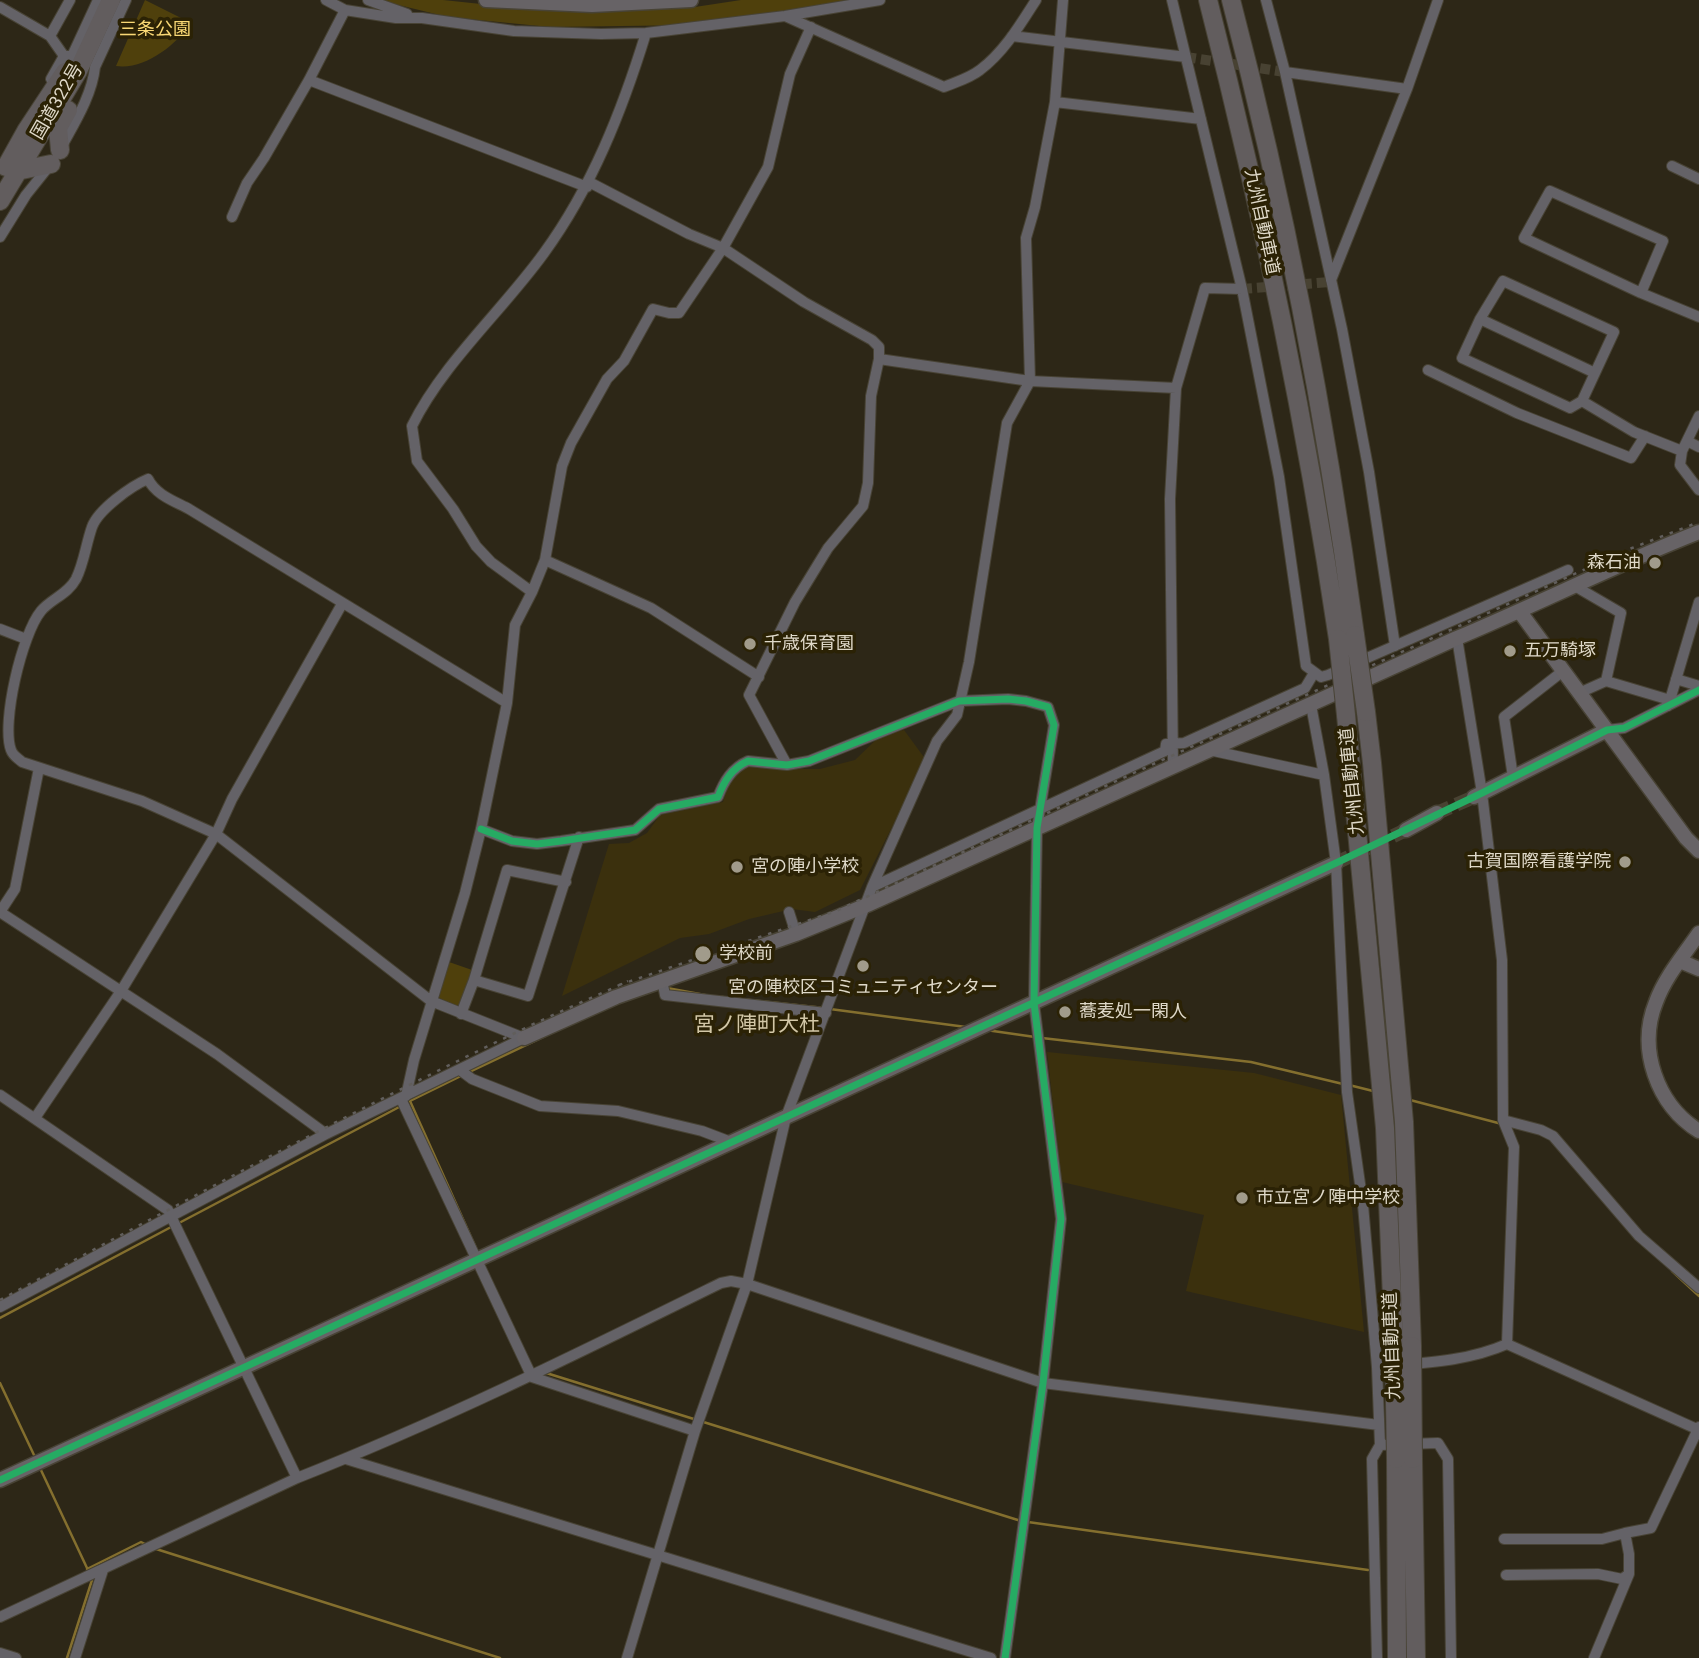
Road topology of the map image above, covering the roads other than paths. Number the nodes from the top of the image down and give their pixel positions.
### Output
1 (70, 0) edge
2 (99, 0) edge
3 (111, 0) edge
4 (126, 0) edge
5 (326, 0) edge
6 (368, 0) edge
7 (486, 0) edge
8 (691, 0) edge
9 (880, 0) edge
10 (1036, 0) edge
11 (1063, 0) edge
12 (1172, 0) edge
13 (1208, 0) edge
14 (1231, 0) edge
15 (1266, 0) edge
16 (1438, 0) edge
17 (0, 7) edge
18 (345, 10) junction
19 (785, 16) junction
20 (422, 18) junction
21 (811, 27) junction
22 (646, 33) junction
23 (51, 36) junction
24 (1012, 36) junction
25 (1058, 42) junction
26 (64, 57) junction
27 (1186, 57) junction
28 (82, 64) junction
29 (1285, 72) junction
30 (309, 80) junction
31 (1408, 89) junction
32 (1055, 102) junction
33 (1201, 120) junction
34 (26, 131) junction
35 (55, 157) junction
36 (1672, 166) dead end
37 (8, 169) edge
38 (1699, 179) edge
39 (0, 180) edge
40 (588, 184) junction
41 (0, 201) edge
42 (232, 217) dead end
43 (0, 237) edge
44 (723, 248) junction
45 (1330, 282) junction
46 (1242, 289) junction
47 (1642, 293) junction
48 (1699, 317) edge
49 (1480, 319) junction
50 (880, 359) junction
51 (1428, 370) dead end
52 (1595, 373) junction
53 (1030, 382) junction
54 (1177, 388) junction
55 (1582, 401) junction
56 (1699, 416) edge
57 (1645, 436) junction
58 (1684, 446) junction
59 (1699, 447) edge
60 (1699, 491) edge
61 (1699, 532) edge
62 (545, 560) junction
63 (1567, 570) dead end
64 (1573, 585) junction
65 (532, 592) junction
66 (1699, 602) edge
67 (342, 604) junction
68 (1520, 612) junction
69 (0, 629) edge
70 (1346, 637) junction
71 (1457, 638) junction
72 (26, 639) junction
73 (1395, 646) junction
74 (1563, 671) junction
75 (1314, 673) junction
76 (758, 677) junction
77 (1676, 679) junction
78 (1605, 681) junction
79 (1699, 690) edge
80 (1580, 693) junction
81 (959, 701) junction
82 (507, 703) junction
83 (1669, 703) junction
84 (1311, 705) junction
85 (1607, 730) junction
86 (1172, 743) junction
87 (1208, 750) junction
88 (788, 765) junction
89 (1172, 766) junction
90 (39, 768) junction
91 (1324, 775) junction
92 (1513, 777) junction
93 (1478, 795) junction
94 (1040, 807) junction
95 (1437, 813) tunnel mouth
96 (481, 828) junction
97 (1037, 828) junction
98 (1406, 830) tunnel mouth
99 (216, 834) junction
100 (579, 837) junction
101 (1699, 851) edge
102 (1336, 863) junction
103 (566, 881) junction
104 (872, 887) junction
105 (867, 905) junction
106 (0, 912) edge
107 (789, 912) dead end
108 (1699, 933) edge
109 (796, 934) junction
110 (1680, 961) junction
111 (1699, 969) edge
112 (474, 980) junction
113 (662, 980) junction
114 (121, 990) junction
115 (431, 1001) junction
116 (1034, 1003) junction
117 (826, 1013) junction
118 (461, 1014) junction
119 (524, 1038) junction
120 (460, 1070) junction
121 (0, 1096) edge
122 (404, 1097) junction
123 (786, 1116) junction
124 (35, 1118) junction
125 (1503, 1119) junction
126 (1699, 1131) edge
127 (326, 1134) junction
128 (731, 1142) junction
129 (172, 1215) junction
130 (477, 1260) junction
131 (747, 1284) junction
132 (1699, 1288) edge
133 (0, 1307) edge
134 (1507, 1344) junction
135 (1403, 1347) junction
136 (1377, 1367) junction
137 (243, 1368) junction
138 (532, 1377) junction
139 (1043, 1383) junction
140 (1379, 1425) junction
141 (1699, 1429) edge
142 (695, 1431) junction
143 (1380, 1445) junction
144 (346, 1459) junction
145 (1405, 1459) junction
146 (297, 1478) junction
147 (0, 1480) edge
148 (1625, 1533) junction
149 (1504, 1539) dead end
150 (657, 1555) junction
151 (103, 1570) junction
152 (1629, 1574) junction
153 (1506, 1575) dead end
154 (0, 1617) edge
155 (0, 1653) edge
156 (16, 1658) edge
157 (75, 1658) edge
158 (627, 1658) edge
159 (991, 1658) edge
160 (1005, 1658) edge
161 (1377, 1658) edge
162 (1397, 1658) edge
163 (1416, 1658) edge
164 (1451, 1658) edge
165 (1594, 1658) edge

1 - 23 street
2 - 26 street
3 - 28 highway, 国道322号
4 - 35 street
5 - 18 street
6 - 20 street
7 - 8 street
9 - 19 street
10 - 24 street
11 - 25 street
12 - 27 street
13 - 70 highway, 九州自動車道
14 - 70 highway, 九州自動車道
15 - 29 street
16 - 31 street
17 - 23 street
18 - 20 street
18 - 30 street
19 - 21 street
19 - 22 street
20 - 22 street
21 - 24 street
21 - 44 street
22 - 40 street
23 - 26 street
24 - 25 street
25 - 27 street
25 - 32 street
26 - 34 street
27 - 33 street
28 - 34 highway
28 - 35 highway
28 - 37 highway, 国道322号
29 - 31 street
29 - 45 street
30 - 40 street
30 - 42 street
31 - 45 street
32 - 33 street
32 - 53 street
33 - 46 street
34 - 37 street
34 - 39 highway
35 - 37 highway
35 - 43 street
36 - 38 street
37 - 41 highway, 国道322号
40 - 44 street
40 - 65 street
44 - 50 street
44 - 62 street
45 - 73 street
46 - 54 street
46 - 75 street
47 - 47 street
47 - 48 street
49 - 52 street
49 - 52 street
49 - 55 street
50 - 53 street
50 - 76 street
51 - 57 street
52 - 55 street
53 - 54 street
53 - 81 street
54 - 86 street
55 - 57 street
56 - 58 street
57 - 58 street
58 - 59 street
58 - 60 street
61 - 64 street
62 - 65 street
62 - 76 street
63 - 73 street
64 - 68 street
64 - 78 street
65 - 82 street
66 - 77 street
67 - 72 street
67 - 82 street
67 - 99 street
68 - 71 street
68 - 74 street
69 - 72 street
70 - 135 highway, 九州自動車道, bridge
70 - 135 highway, 九州自動車道, bridge
71 - 84 street
71 - 93 street
72 - 90 street
73 - 75 street
74 - 80 street
74 - 92 street
75 - 86 street
76 - 88 street
77 - 79 street
77 - 83 street
78 - 80 street
78 - 83 street
79 - 83 street
80 - 85 street
81 - 88 street
81 - 94 street
81 - 104 street
82 - 96 street
83 - 85 street
84 - 87 street
84 - 91 street
85 - 92 street
85 - 101 street
86 - 89 street
86 - 94 street
87 - 89 street
87 - 91 street
88 - 100 street
89 - 97 street
90 - 99 street
90 - 106 street
91 - 102 street
92 - 93 street
93 - 125 street
94 - 97 street
94 - 104 street
95 - 98 street
96 - 100 street
96 - 115 street
97 - 105 street
97 - 116 street
99 - 114 street
99 - 115 street
100 - 103 street
102 - 116 street
102 - 136 street
103 - 112 street
103 - 112 street
104 - 105 street
105 - 109 street
105 - 117 street
106 - 114 street
107 - 109 street
108 - 110 street
109 - 113 street
110 - 111 street
110 - 126 street
112 - 118 street
113 - 117 street
113 - 119 street
114 - 124 street
114 - 127 street
115 - 118 street
115 - 122 street
116 - 123 street
116 - 139 street
117 - 123 street
118 - 119 street
119 - 120 street
120 - 122 street
120 - 128 street
121 - 124 street
122 - 127 street
122 - 130 street
123 - 128 street
123 - 131 street
124 - 129 street
125 - 132 street
125 - 134 street
127 - 129 street
128 - 130 street
129 - 133 street
129 - 137 street
130 - 137 street
130 - 138 street
131 - 138 street
131 - 139 street
131 - 142 street
134 - 136 street
134 - 141 street
135 - 145 highway, 九州自動車道, bridge
136 - 140 street
137 - 146 street
137 - 147 street
138 - 142 street
138 - 144 street
139 - 140 street
139 - 160 street
140 - 143 street
141 - 148 street
142 - 150 street
143 - 161 street
143 - 164 street
144 - 146 street
144 - 150 street
145 - 162 highway, 九州自動車道
145 - 163 highway, 九州自動車道
146 - 151 street
148 - 149 street
148 - 152 street
150 - 158 street
150 - 159 street
151 - 154 street
151 - 157 street
152 - 153 street
152 - 165 street
155 - 156 street

